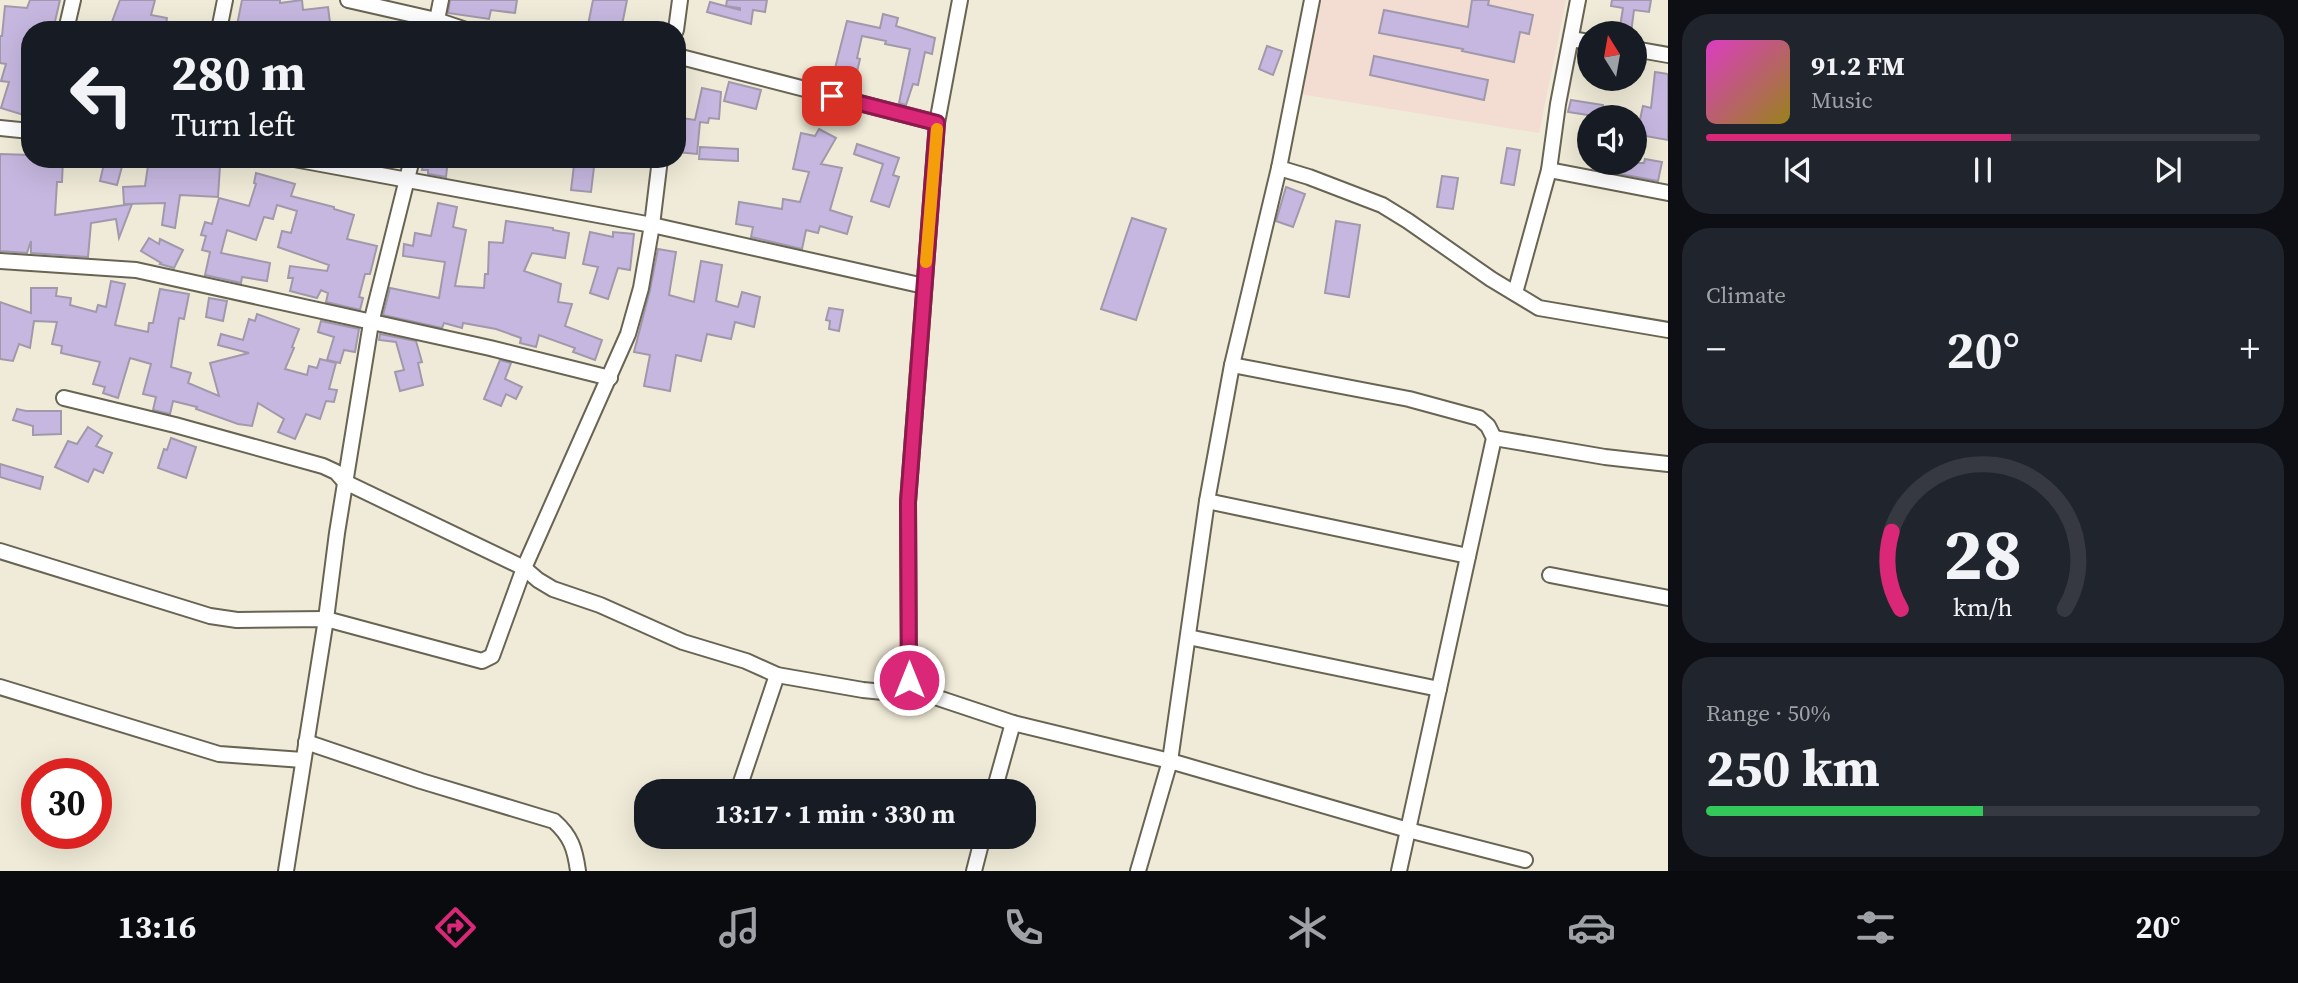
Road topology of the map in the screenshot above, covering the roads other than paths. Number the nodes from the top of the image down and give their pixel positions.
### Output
1 (73, 0) edge
2 (225, 0) edge
3 (348, 0) edge
4 (440, 0) edge
5 (680, 0) edge
6 (960, 0) edge
7 (1312, 0) edge
8 (1578, 0) edge
9 (68, 21) edge
10 (221, 21) edge
11 (422, 21) edge
12 (437, 21) edge
13 (677, 21) edge
14 (1571, 39) junction
15 (1577, 40) edge
16 (1647, 51) edge
17 (1668, 55) edge
18 (686, 58) edge
19 (937, 123) junction
20 (0, 128) edge
21 (21, 130) edge
22 (345, 168) edge
23 (410, 168) edge
24 (659, 168) edge
25 (1279, 168) junction
26 (1549, 170) junction
27 (408, 179) junction
28 (1668, 193) edge
29 (652, 225) junction
30 (0, 261) edge
31 (924, 286) junction
32 (1515, 293) junction
33 (371, 323) junction
34 (1668, 330) edge
35 (1232, 365) junction
36 (610, 378) junction
37 (64, 398) dead end
38 (1494, 438) junction
39 (1668, 464) edge
40 (345, 482) junction
41 (1207, 500) junction
42 (0, 551) edge
43 (1468, 556) junction
44 (523, 568) junction
45 (1550, 575) dead end
46 (1667, 593) edge
47 (326, 619) junction
48 (1188, 637) junction
49 (777, 675) junction
50 (0, 687) edge
51 (1438, 689) junction
52 (909, 695) junction
53 (1013, 723) junction
54 (306, 742) junction
55 (303, 760) junction
56 (1170, 761) junction
57 (742, 779) edge
58 (997, 779) edge
59 (1408, 830) junction
60 (980, 849) edge
61 (1525, 860) dead end
62 (286, 871) edge
63 (578, 871) edge
64 (974, 871) edge
65 (1138, 871) edge
66 (1399, 871) edge

1 - 9 street
2 - 10 street
3 - 11 street
4 - 12 street
5 - 13 street
6 - 19 street
7 - 25 street
8 - 14 street
14 - 15 street
14 - 26 street
16 - 17 street
18 - 19 street
19 - 31 street
20 - 21 street
22 - 27 street
23 - 27 street
24 - 29 street
25 - 32 street
25 - 35 street
26 - 28 street
26 - 32 street
27 - 29 street
27 - 33 street
29 - 31 street
29 - 36 street
30 - 33 street
31 - 52 street
32 - 34 street
33 - 36 street
33 - 40 street
35 - 38 street
35 - 41 street
36 - 44 street
37 - 40 street
38 - 39 street
38 - 43 street
40 - 44 street
40 - 47 street
41 - 43 street
41 - 48 street
42 - 47 street
43 - 51 street
44 - 47 street
44 - 49 street
45 - 46 street
47 - 54 street
48 - 51 street
48 - 56 street
49 - 52 street
49 - 57 street
50 - 55 street
51 - 59 street
52 - 53 street
53 - 56 street
53 - 58 street
54 - 55 street
54 - 63 street
55 - 62 street
56 - 59 street
56 - 65 street
59 - 61 street
59 - 66 street
60 - 64 street

